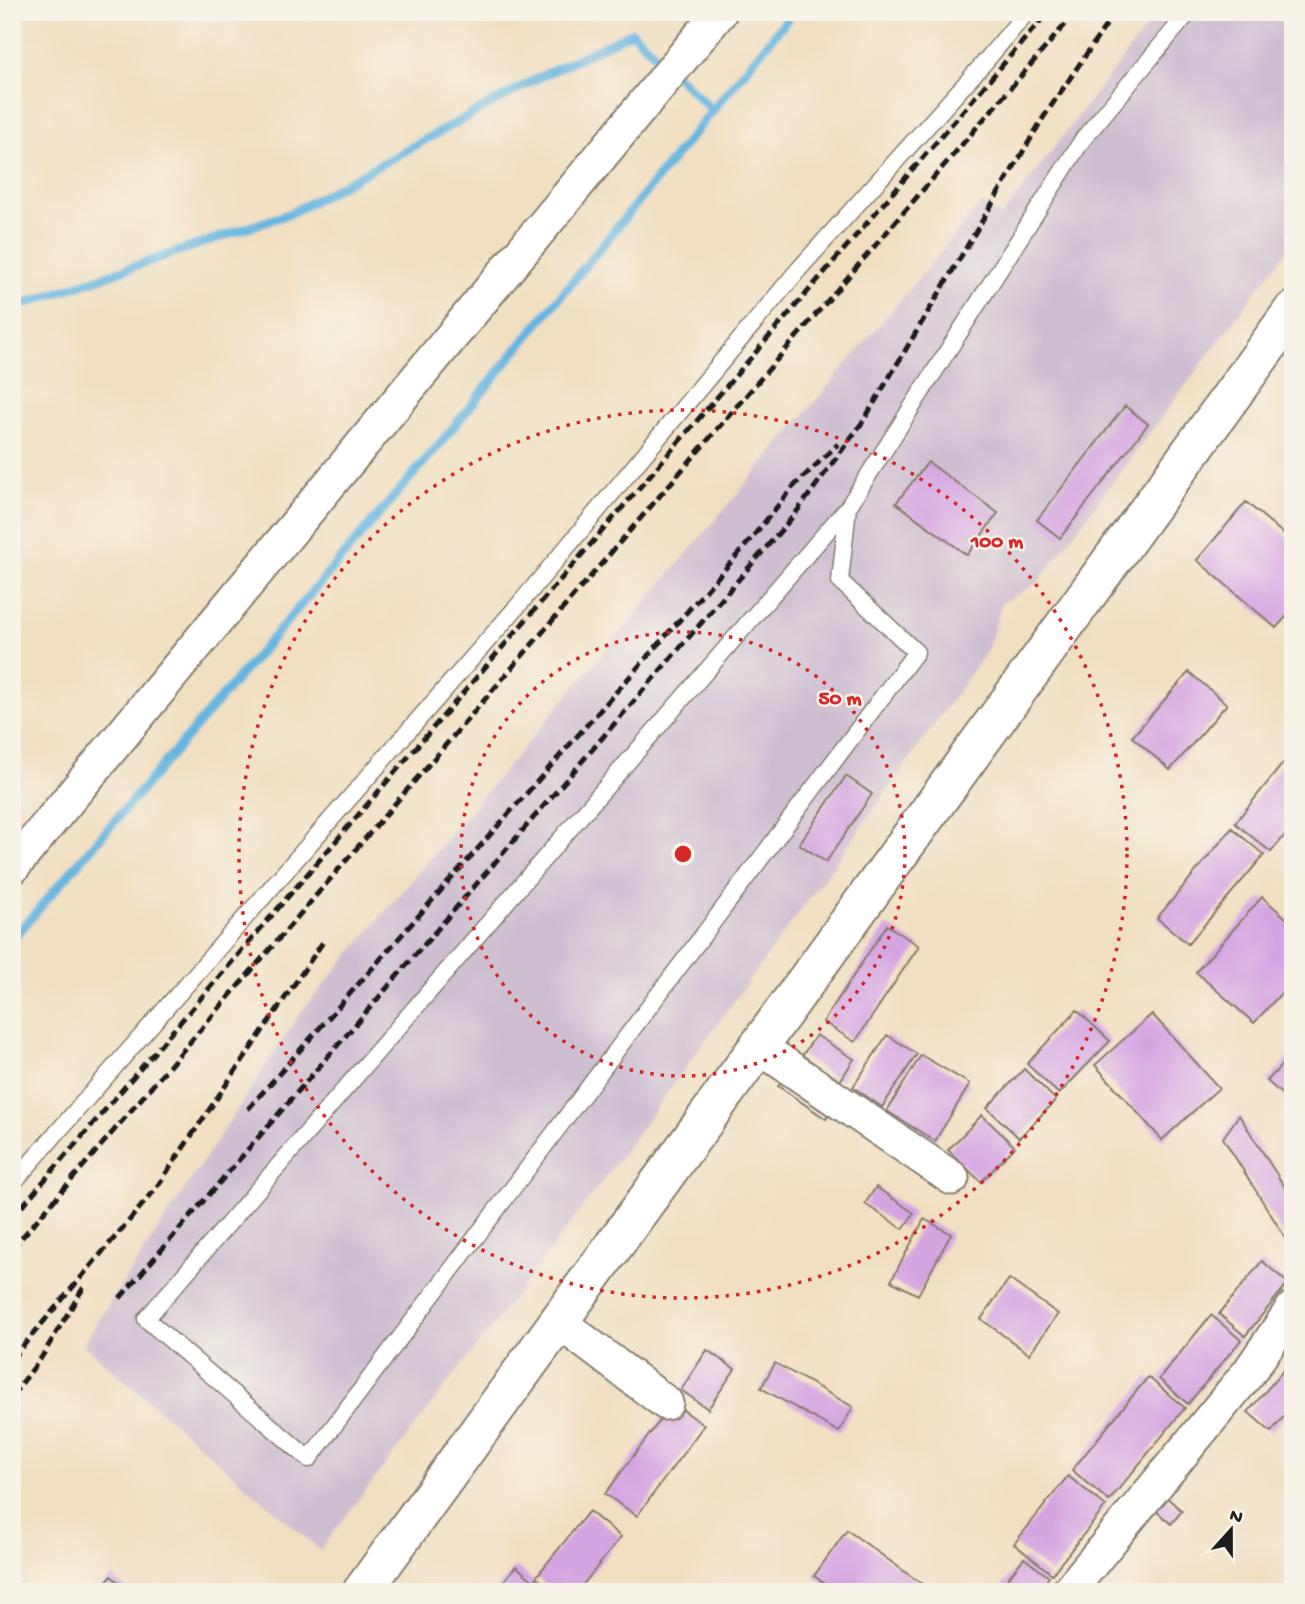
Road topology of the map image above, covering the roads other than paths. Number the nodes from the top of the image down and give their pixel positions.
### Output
1 (720, 12) edge
2 (1027, 12) edge
3 (1189, 12) edge
4 (1293, 311) edge
5 (848, 507) junction
6 (12, 868) edge
7 (759, 1047) junction
8 (952, 1178) dead end
9 (12, 1184) edge
10 (1293, 1308) edge
11 (559, 1322) junction
12 (666, 1403) dead end
13 (362, 1592) edge
14 (1069, 1592) edge

1 - 6 street
2 - 9 lane
3 - 5 lane
4 - 7 main road
5 - 5 lane
7 - 8 street
7 - 11 main road
10 - 14 street
11 - 12 street
11 - 13 main road

